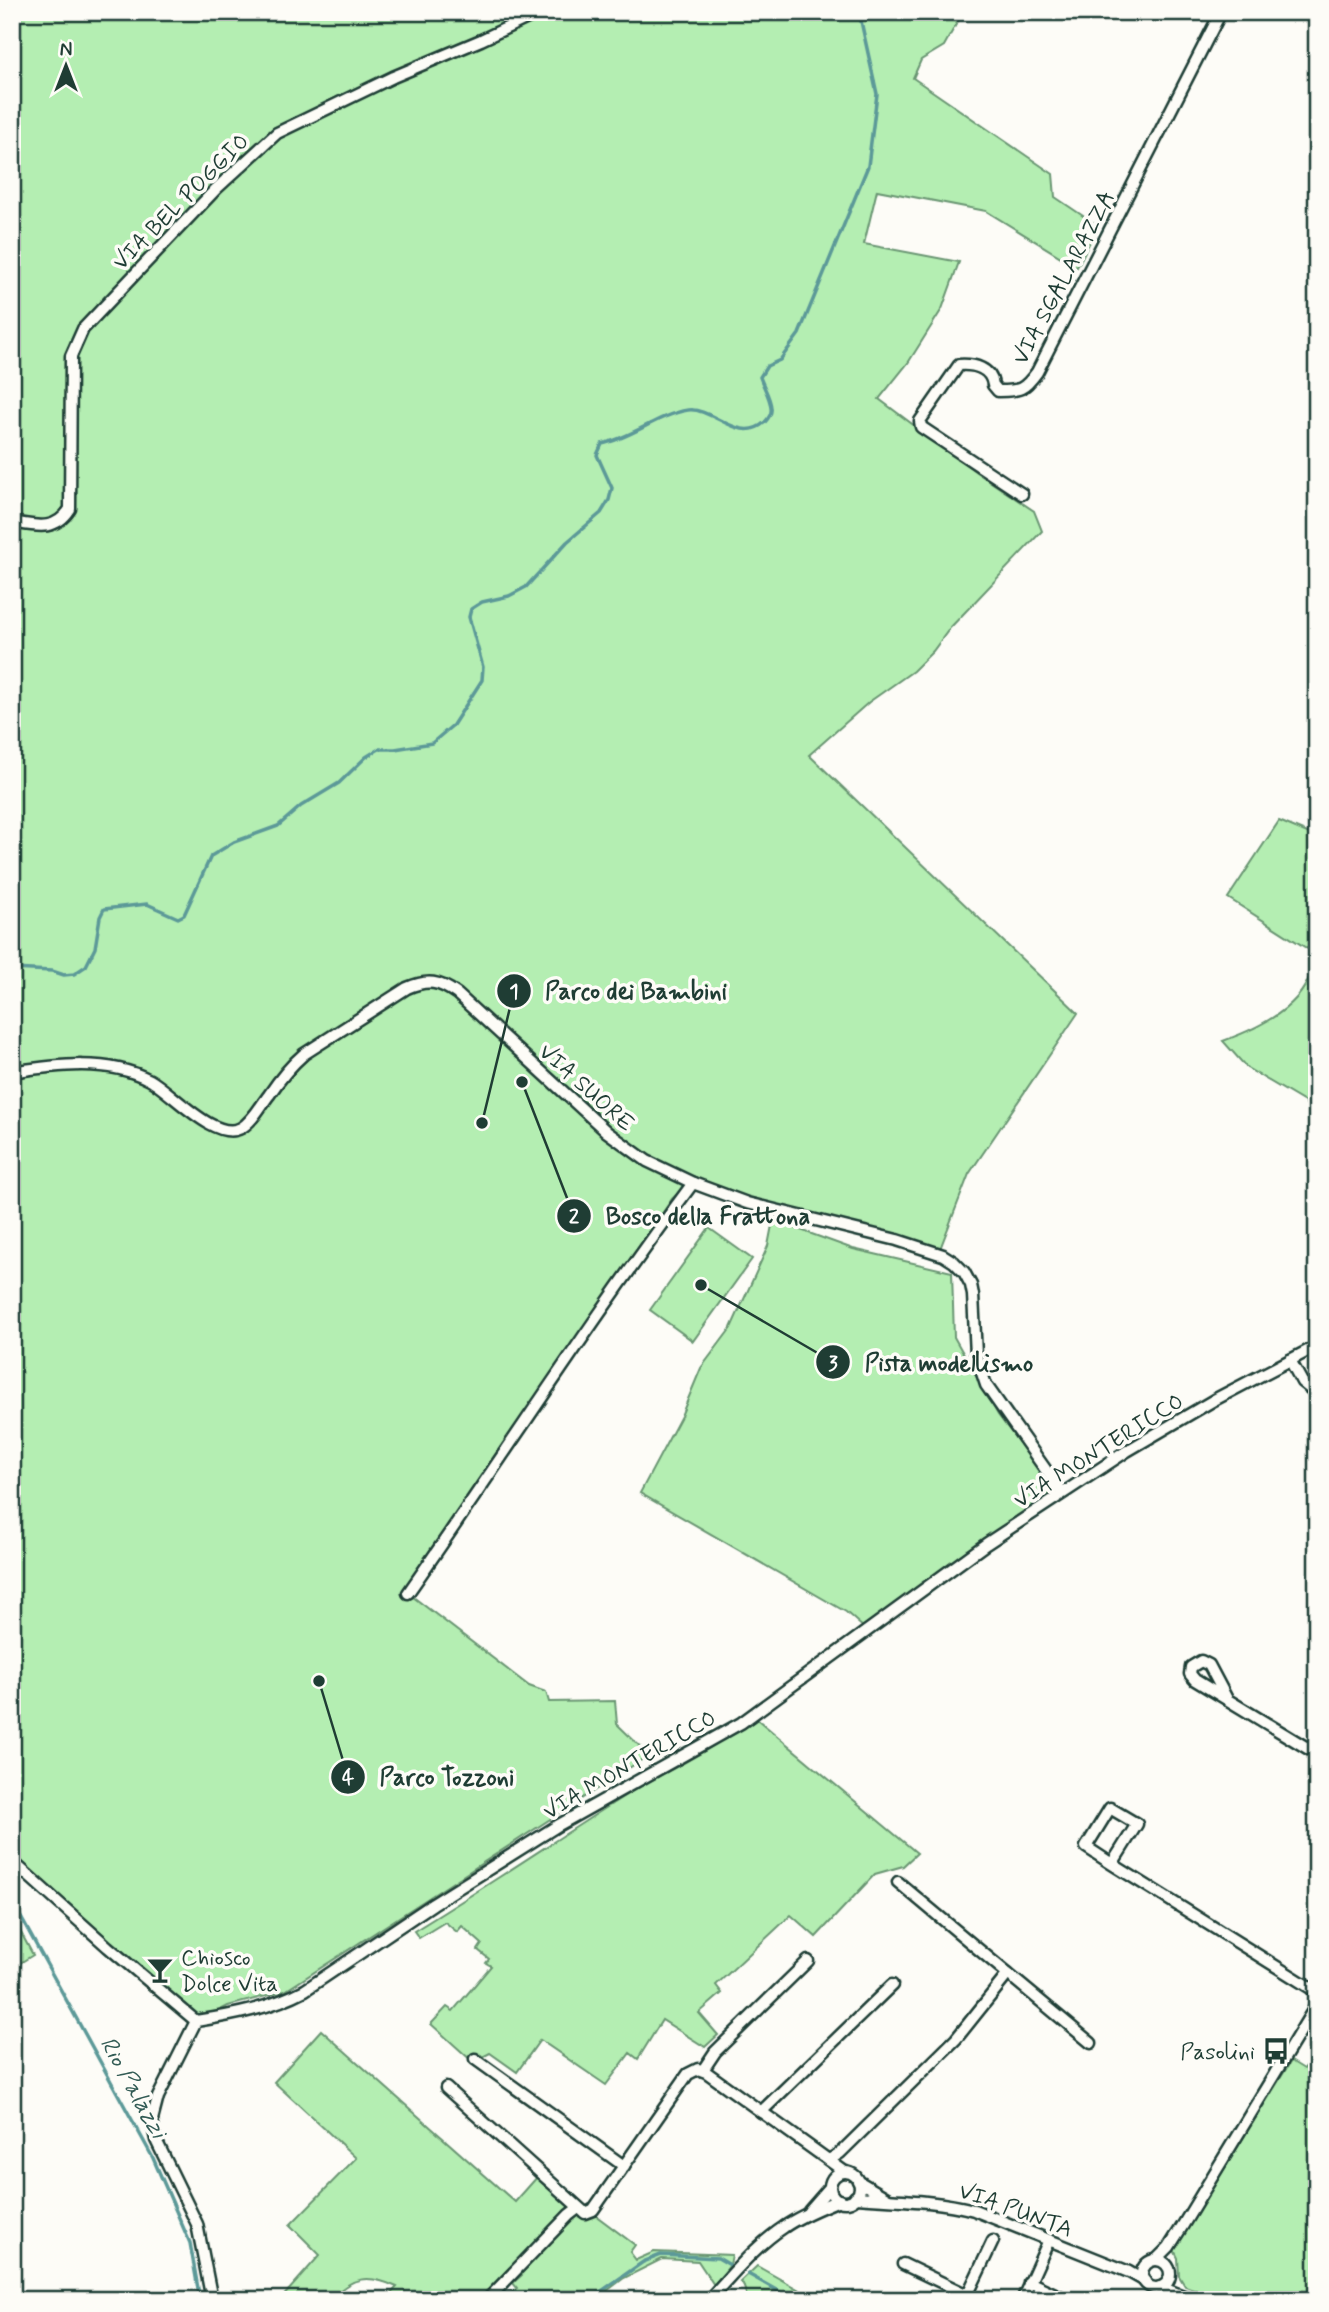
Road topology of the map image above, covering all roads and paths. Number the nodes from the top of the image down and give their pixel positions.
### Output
1 (540, 12) edge
2 (1221, 12) edge
3 (1022, 494) dead end
4 (12, 522) edge
5 (12, 1072) edge
6 (693, 1183) junction
7 (1317, 1346) edge
8 (1290, 1360) junction
9 (1317, 1394) edge
10 (1062, 1493) junction
11 (408, 1593) dead end
12 (1227, 1699) dead end
13 (1317, 1754) edge
14 (12, 1861) edge
15 (1112, 1864) junction
16 (898, 1882) dead end
17 (808, 1961) dead end
18 (1008, 1974) junction
19 (892, 1985) dead end
20 (1317, 1992) edge
21 (1317, 2004) edge
22 (195, 2021) junction
23 (1091, 2043) dead end
24 (475, 2059) dead end
25 (703, 2070) junction
26 (446, 2088) dead end
27 (761, 2112) junction
28 (840, 2153) junction
29 (829, 2160) junction
30 (624, 2166) junction
31 (847, 2172) junction
32 (858, 2180) junction
33 (832, 2182) junction
34 (855, 2197) junction
35 (887, 2198) junction
36 (839, 2200) junction
37 (583, 2210) junction
38 (806, 2213) junction
39 (1049, 2240) junction
40 (993, 2241) dead end
41 (1161, 2262) junction
42 (903, 2263) dead end
43 (1145, 2266) junction
44 (1129, 2272) junction
45 (1169, 2278) junction
46 (1145, 2281) junction
47 (1029, 2282) junction
48 (1160, 2287) junction
49 (1180, 2293) junction
50 (966, 2297) edge
51 (212, 2300) edge
52 (487, 2300) edge
53 (708, 2300) edge
54 (978, 2300) edge
55 (1022, 2300) edge
56 (1068, 2300) edge
57 (1194, 2300) edge

1 - 4 street, VIA BEL POGGIO
2 - 3 street, VIA SGALARAZZA
5 - 6 street, VIA SUORE
6 - 10 street, VIA SUORE
6 - 11 street
7 - 8 street, VIA MONTERICCO
8 - 9 street
8 - 10 street, VIA MONTERICCO
10 - 22 street, VIA MONTERICCO
12 - 13 street
14 - 22 street
15 - 15 street
15 - 20 street
16 - 18 street
17 - 25 street
18 - 23 street
18 - 28 street
19 - 27 street
21 - 41 street
22 - 51 street
24 - 30 street
25 - 27 street
25 - 30 street
26 - 37 street
27 - 29 street
28 - 29 street
28 - 31 street
29 - 31 street
29 - 33 street
30 - 37 street
31 - 32 street, VIA PUNTA
31 - 33 street, VIA PUNTA
32 - 34 street
32 - 35 street, VIA PUNTA
33 - 36 street
33 - 38 street, VIA PUNTA
34 - 35 street, VIA PUNTA
34 - 36 street, VIA PUNTA
35 - 39 street, VIA PUNTA
36 - 38 street, VIA PUNTA
37 - 52 street
38 - 53 street, VIA PUNTA
39 - 44 street, VIA PUNTA
39 - 47 street
40 - 50 street
41 - 43 street
41 - 45 street, VIA PUNTA
42 - 50 street
43 - 44 street
43 - 46 street
44 - 46 street, VIA PUNTA
45 - 48 street
45 - 49 street, VIA PUNTA
46 - 48 street, VIA PUNTA
47 - 55 street
47 - 56 street
48 - 49 street, VIA PUNTA
49 - 57 street, VIA PUNTA
50 - 54 street

